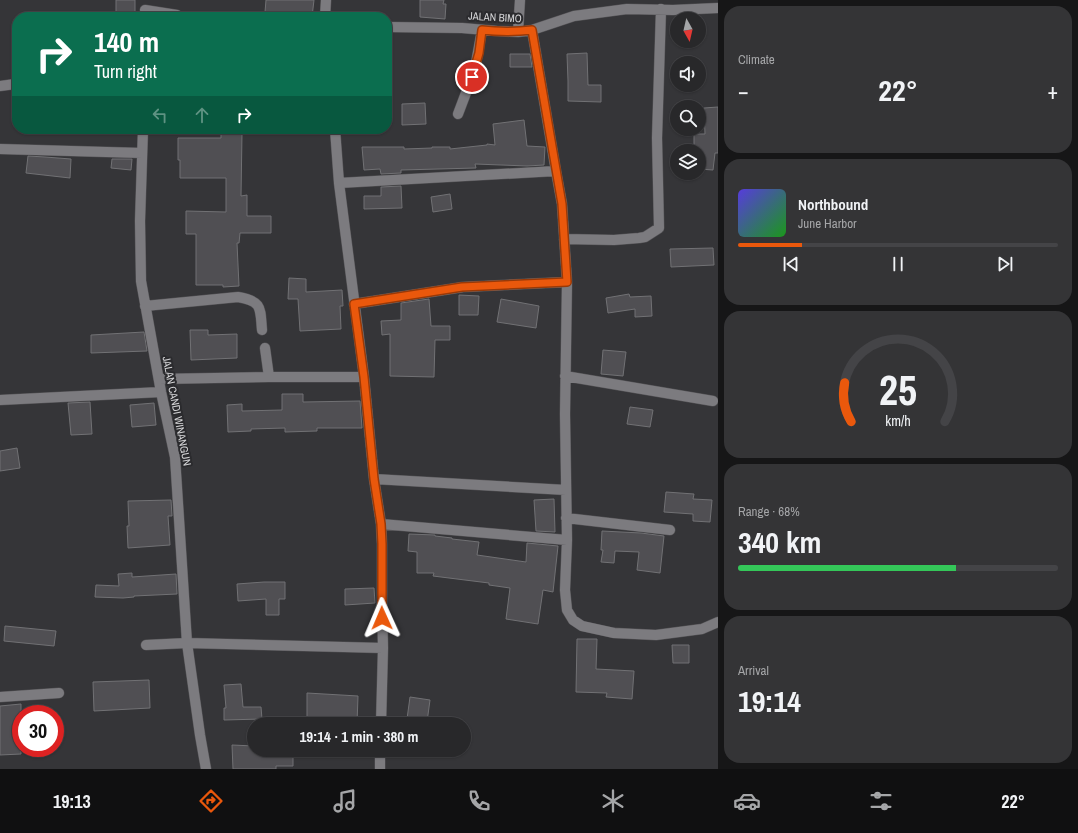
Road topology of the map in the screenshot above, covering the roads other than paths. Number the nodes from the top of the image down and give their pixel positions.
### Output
1 (326, 0) edge
2 (520, 0) edge
3 (718, 8) edge
4 (145, 9) edge
5 (661, 10) junction
6 (161, 12) edge
7 (325, 12) edge
8 (392, 27) edge
9 (482, 30) junction
10 (532, 30) junction
11 (518, 32) junction
12 (12, 84) edge
13 (0, 86) edge
14 (458, 114) dead end
15 (143, 134) edge
16 (335, 134) edge
17 (0, 149) edge
18 (142, 153) junction
19 (556, 170) junction
20 (339, 183) junction
21 (564, 239) junction
22 (567, 282) junction
23 (354, 304) junction
24 (145, 306) junction
25 (262, 330) dead end
26 (264, 348) dead end
27 (565, 376) junction
28 (269, 377) junction
29 (364, 377) junction
30 (159, 379) junction
31 (161, 392) junction
32 (0, 400) edge
33 (713, 401) dead end
34 (374, 479) junction
35 (566, 490) junction
36 (566, 518) junction
37 (381, 524) junction
38 (670, 530) dead end
39 (567, 540) junction
40 (718, 622) edge
41 (187, 643) junction
42 (146, 645) dead end
43 (383, 648) junction
44 (58, 693) dead end
45 (0, 697) edge
46 (381, 717) edge
47 (380, 757) edge
48 (206, 769) edge
49 (380, 769) edge

1 - 7 street
2 - 11 street
3 - 5 street, JALAN BIMO
4 - 6 street
5 - 10 street, JALAN BIMO
5 - 21 street
8 - 9 street, JALAN BIMO
9 - 11 street, JALAN BIMO
9 - 14 street
10 - 11 street, JALAN BIMO
10 - 19 street
12 - 13 street
15 - 18 street, JALAN CANDI WINANGUN
16 - 20 street
17 - 18 street
18 - 24 street, JALAN CANDI WINANGUN
19 - 20 street
19 - 21 street
20 - 23 street
21 - 22 street
22 - 23 street
22 - 27 street
23 - 29 street
24 - 25 street
24 - 30 street, JALAN CANDI WINANGUN
26 - 28 street
27 - 33 street
27 - 35 street
28 - 29 street
28 - 30 street
29 - 34 street
30 - 31 street, JALAN CANDI WINANGUN
31 - 32 street
31 - 41 street, JALAN CANDI WINANGUN
34 - 35 street
34 - 37 street
35 - 36 street
36 - 38 street
36 - 39 street
37 - 39 street
37 - 43 street
39 - 40 street
41 - 42 street
41 - 43 street
41 - 48 street, JALAN CANDI WINANGUN
43 - 46 street
44 - 45 street
47 - 49 street

